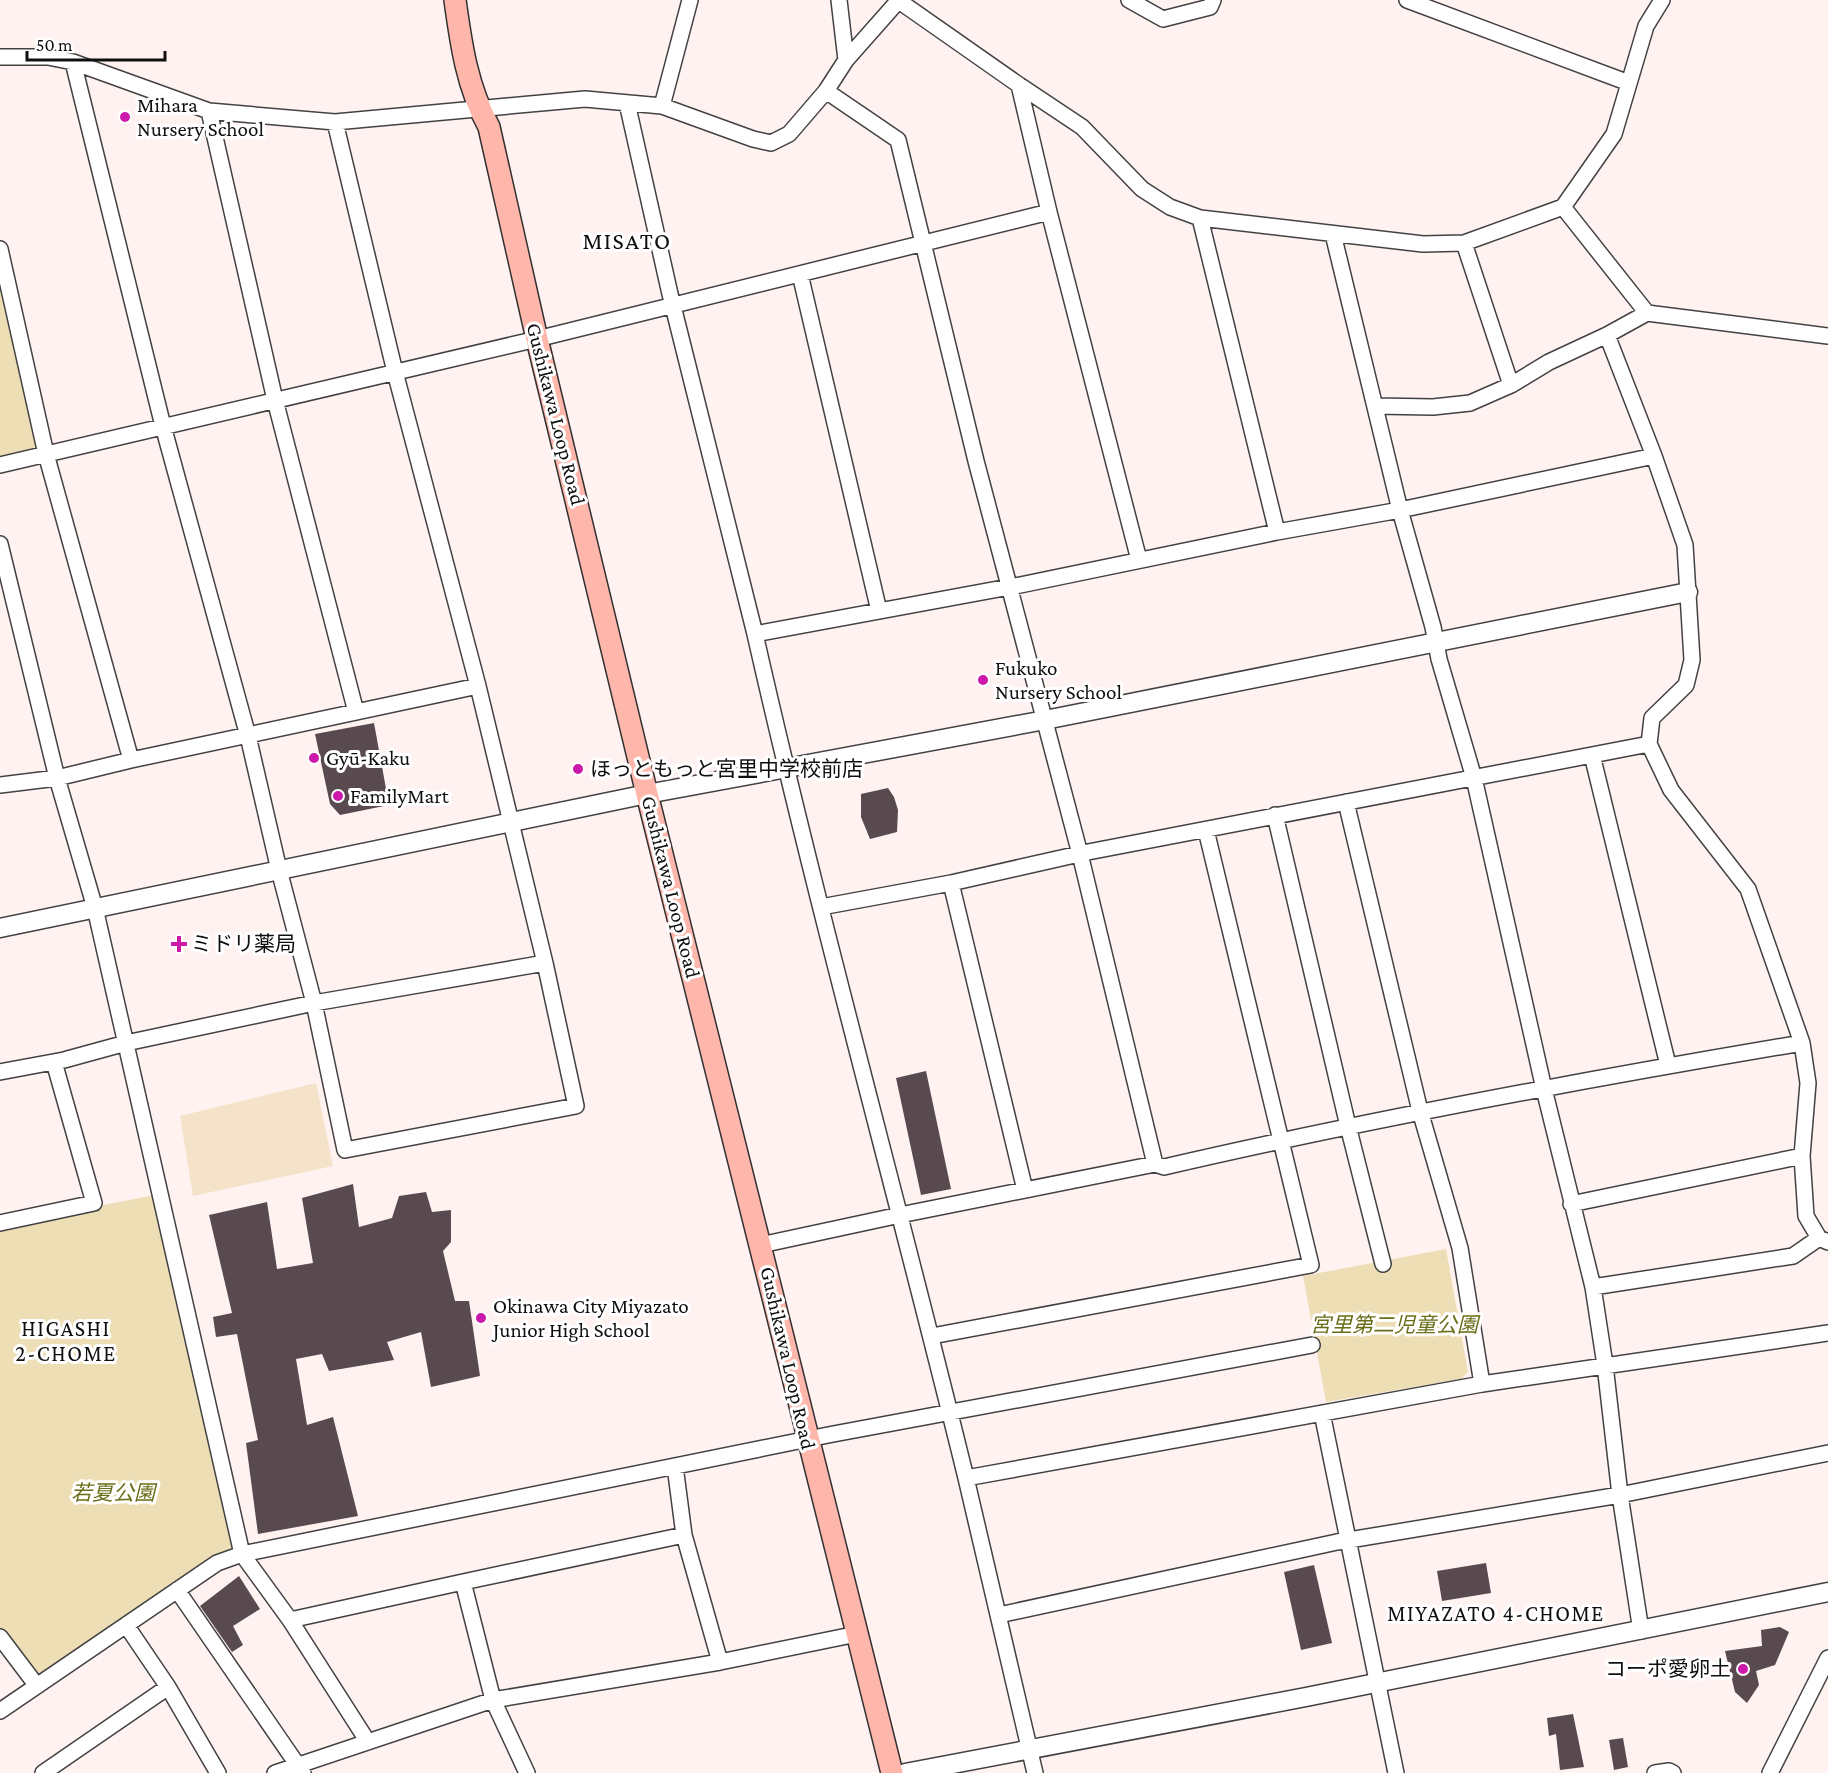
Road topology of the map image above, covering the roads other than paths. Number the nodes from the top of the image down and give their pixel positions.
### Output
1 (455, 0) edge
2 (690, 0) edge
3 (839, 0) edge
4 (899, 0) edge
5 (1129, 0) edge
6 (1213, 0) edge
7 (1407, 0) edge
8 (1662, 0) edge
9 (0, 57) edge
10 (846, 60) junction
11 (74, 62) junction
12 (1629, 83) junction
13 (1019, 85) junction
14 (826, 91) junction
15 (627, 103) junction
16 (662, 106) junction
17 (478, 108) junction
18 (209, 111) junction
19 (335, 122) junction
20 (1563, 207) junction
21 (1049, 212) junction
22 (1200, 218) junction
23 (1333, 234) junction
24 (923, 242) junction
25 (1464, 243) junction
26 (0, 249) edge
27 (800, 274) junction
28 (673, 304) junction
29 (1647, 313) junction
30 (1607, 335) junction
31 (1828, 336) edge
32 (537, 339) junction
33 (395, 372) junction
34 (1511, 385) junction
35 (276, 400) junction
36 (1375, 406) junction
37 (163, 426) junction
38 (45, 454) junction
39 (1654, 456) junction
40 (0, 465) edge
41 (1400, 510) junction
42 (1277, 532) junction
43 (0, 544) edge
44 (1139, 560) junction
45 (1009, 587) junction
46 (1688, 591) junction
47 (879, 611) junction
48 (755, 634) junction
49 (1436, 642) junction
50 (478, 686) junction
51 (356, 712) junction
52 (1044, 720) junction
53 (248, 736) junction
54 (1649, 744) junction
55 (1592, 755) junction
56 (131, 760) junction
57 (786, 769) junction
58 (57, 778) junction
59 (1474, 778) junction
60 (0, 785) edge
61 (647, 794) junction
62 (1346, 802) junction
63 (1275, 815) junction
64 (510, 823) junction
65 (1206, 830) junction
66 (1080, 854) junction
67 (279, 870) junction
68 (951, 883) junction
69 (821, 907) junction
70 (95, 908) junction
71 (0, 928) edge
72 (546, 963) junction
73 (314, 1003) junction
74 (126, 1043) junction
75 (1802, 1043) junction
76 (54, 1062) junction
77 (1668, 1065) junction
78 (0, 1072) edge
79 (1544, 1089) junction
80 (1420, 1111) junction
81 (1348, 1126) junction
82 (1280, 1140) junction
83 (1802, 1156) junction
84 (1155, 1164) junction
85 (1024, 1190) junction
86 (1571, 1204) junction
87 (900, 1215) junction
88 (0, 1223) edge
89 (1824, 1240) edge
90 (761, 1245) junction
91 (1383, 1264) dead end
92 (1593, 1287) junction
93 (1828, 1333) edge
94 (932, 1336) junction
95 (1312, 1345) dead end
96 (1605, 1365) junction
97 (1482, 1384) junction
98 (950, 1412) junction
99 (1322, 1413) junction
100 (807, 1439) junction
101 (1828, 1453) edge
102 (675, 1466) junction
103 (966, 1478) junction
104 (1620, 1495) junction
105 (684, 1535) junction
106 (1347, 1540) junction
107 (242, 1554) junction
108 (463, 1582) junction
109 (177, 1590) junction
110 (1828, 1592) edge
111 (999, 1615) junction
112 (290, 1620) junction
113 (126, 1625) junction
114 (1641, 1631) junction
115 (857, 1634) junction
116 (0, 1637) edge
117 (1828, 1658) edge
118 (720, 1662) junction
119 (1377, 1682) junction
120 (37, 1686) junction
121 (168, 1687) junction
122 (493, 1700) junction
123 (0, 1711) edge
124 (368, 1742) junction
125 (1029, 1750) junction
126 (301, 1769) edge
127 (43, 1773) edge
128 (218, 1773) edge
129 (274, 1773) edge
130 (527, 1773) edge
131 (892, 1773) edge
132 (904, 1773) edge
133 (1035, 1773) edge
134 (1396, 1773) edge
135 (1655, 1773) edge
136 (1673, 1773) edge
137 (1770, 1773) edge

1 - 17 main road, Gushikawa Loop Road
2 - 16 street
3 - 10 street
4 - 10 street
4 - 13 street
5 - 6 street
7 - 12 street
8 - 12 street
9 - 11 street
10 - 14 street
11 - 18 street
11 - 37 street
12 - 20 street
13 - 21 street
13 - 22 street
14 - 16 street
14 - 24 street
15 - 16 street
15 - 17 street
15 - 28 street
17 - 19 street
17 - 32 main road, Gushikawa Loop Road
18 - 19 street
18 - 35 street
19 - 33 street
20 - 25 street
20 - 29 street
21 - 24 street
21 - 44 street
22 - 23 street
22 - 42 street
23 - 25 street
23 - 36 street
24 - 27 street
24 - 45 street
25 - 34 street
26 - 38 street
27 - 28 street
27 - 47 street
28 - 32 street
28 - 48 street
29 - 30 street
29 - 31 street
30 - 34 street
30 - 39 street
32 - 33 street
32 - 61 main road, Gushikawa Loop Road
33 - 35 street
33 - 50 street
34 - 36 street
35 - 37 street
35 - 51 street
36 - 41 street
37 - 38 street
37 - 53 street
38 - 40 street
38 - 56 street
39 - 41 street
39 - 46 street
41 - 42 street
41 - 49 street
42 - 44 street
43 - 58 street
44 - 45 street
45 - 47 street
45 - 52 street
46 - 49 street
46 - 54 street
47 - 48 street
48 - 57 street
49 - 52 street
49 - 59 street
50 - 51 street
50 - 64 street
51 - 53 street
52 - 57 street
52 - 66 street
53 - 56 street
53 - 67 street
54 - 55 street
54 - 75 street
55 - 59 street
55 - 77 street
56 - 58 street
57 - 61 street
57 - 69 street
58 - 60 street
58 - 70 street
59 - 62 street
59 - 79 street
61 - 64 street
61 - 90 main road, Gushikawa Loop Road
62 - 63 street
62 - 80 street
63 - 65 street
63 - 81 street
64 - 67 street
64 - 72 street
65 - 66 street
65 - 82 street
66 - 68 street
66 - 84 street
67 - 70 street
67 - 73 street
68 - 69 street
68 - 85 street
69 - 87 street
70 - 71 street
70 - 74 street
72 - 73 street
72 - 73 street
73 - 74 street
74 - 76 street
74 - 107 street
75 - 77 street
75 - 83 street
76 - 78 street
76 - 88 street
77 - 79 street
79 - 80 street
79 - 86 street
80 - 81 street
80 - 97 street
81 - 82 street
81 - 91 street
82 - 84 street
82 - 94 street
83 - 86 street
83 - 89 street
84 - 85 street
85 - 87 street
86 - 92 street
87 - 90 street
87 - 94 street
89 - 92 street
90 - 100 main road, Gushikawa Loop Road
92 - 96 street
93 - 96 street
94 - 98 street
95 - 98 street
96 - 97 street
96 - 104 street
97 - 99 street
98 - 100 street
98 - 103 street
99 - 103 street
99 - 106 street
100 - 102 street
100 - 115 main road, Gushikawa Loop Road
101 - 104 street
102 - 105 street
102 - 107 street
103 - 111 street
104 - 106 street
104 - 114 street
105 - 108 street
105 - 118 street
106 - 111 street
106 - 119 street
107 - 109 street
107 - 112 street
108 - 112 street
108 - 122 street
109 - 113 street
109 - 126 street
110 - 114 street
111 - 125 street
112 - 124 street
113 - 120 street
113 - 121 street
114 - 119 street
115 - 118 street
115 - 131 main road, Gushikawa Loop Road
116 - 120 street
117 - 137 street
118 - 122 street
119 - 125 street
119 - 134 street
120 - 123 street
121 - 127 street
121 - 128 street
122 - 124 street
122 - 130 street
124 - 126 street
125 - 132 street
125 - 133 street
126 - 129 street
135 - 136 street

